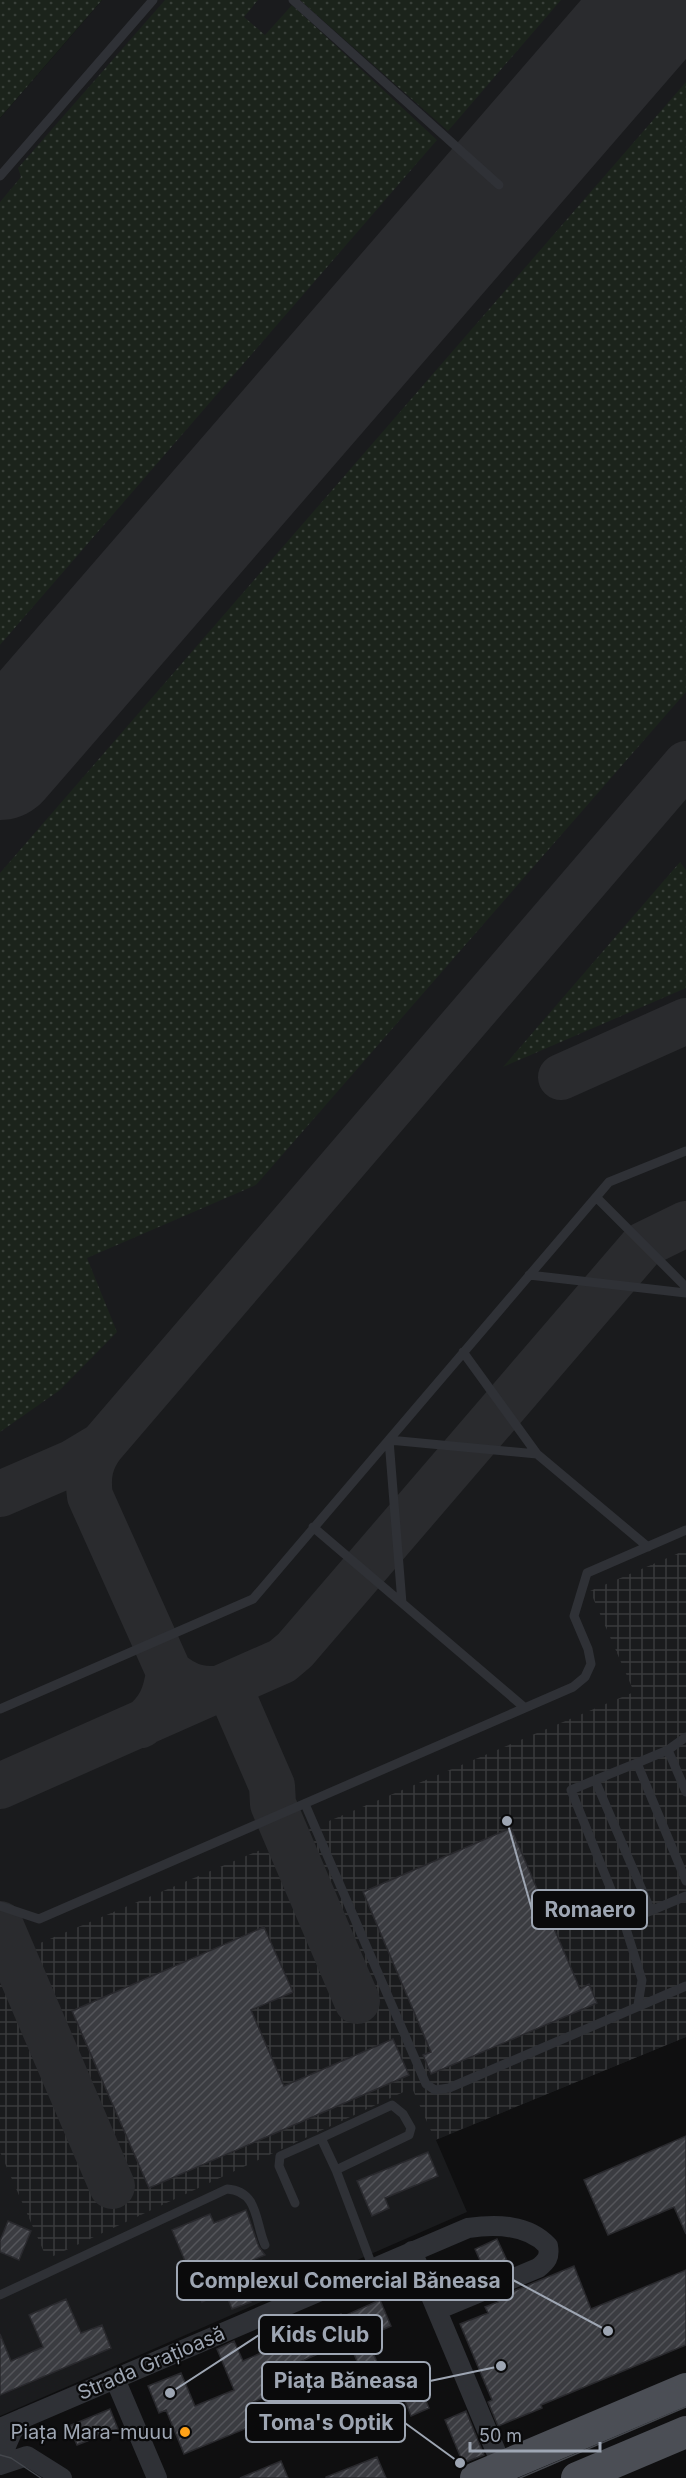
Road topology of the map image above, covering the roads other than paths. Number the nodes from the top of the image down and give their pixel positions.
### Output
1 (153, 0) edge
2 (293, 0) edge
3 (0, 176) edge
4 (499, 185) dead end
5 (686, 1150) edge
6 (596, 1197) junction
7 (529, 1275) junction
8 (686, 1287) edge
9 (686, 1293) edge
10 (463, 1352) junction
11 (388, 1440) junction
12 (537, 1454) junction
13 (313, 1527) junction
14 (686, 1530) edge
15 (648, 1547) junction
16 (402, 1603) junction
17 (525, 1708) junction
18 (0, 1709) edge
19 (686, 1737) edge
20 (668, 1750) junction
21 (637, 1762) junction
22 (596, 1780) junction
23 (686, 1792) edge
24 (305, 1804) junction
25 (686, 1881) edge
26 (686, 1896) edge
27 (0, 1906) edge
28 (651, 1911) junction
29 (624, 1922) junction
30 (686, 1986) edge
31 (638, 2005) junction
32 (321, 2138) junction
33 (336, 2170) junction
34 (295, 2203) dead end
35 (266, 2245) dead end
36 (412, 2251) junction
37 (374, 2268) junction
38 (0, 2295) edge
39 (437, 2310) junction
40 (115, 2379) junction
41 (686, 2389) edge
42 (23, 2418) junction
43 (0, 2428) edge
44 (686, 2432) edge
45 (0, 2460) edge
46 (0, 2465) edge
47 (489, 2472) edge
48 (62, 2478) edge
49 (157, 2478) edge
50 (577, 2478) edge

1 - 3 lane
2 - 4 lane
5 - 6 lane
6 - 7 lane
6 - 8 lane
7 - 9 lane
7 - 10 lane
10 - 11 lane
10 - 12 lane
11 - 12 lane
11 - 13 lane
11 - 16 lane
12 - 15 lane
13 - 16 lane
13 - 18 lane
14 - 15 lane
15 - 17 lane
16 - 17 lane
17 - 24 lane
19 - 20 lane
20 - 21 lane
20 - 23 lane
21 - 22 lane
21 - 25 lane
22 - 28 lane
22 - 29 lane
24 - 27 lane
24 - 31 lane
26 - 28 lane
28 - 29 lane
29 - 31 lane
30 - 31 lane
32 - 33 lane
32 - 33 lane
32 - 34 lane
33 - 37 lane
35 - 38 lane
36 - 37 street, Strada Grațioasă
36 - 39 street
36 - 39 street, Strada Grațioasă
37 - 40 street, Strada Grațioasă
39 - 47 street
40 - 42 street, Strada Grațioasă
40 - 49 street
41 - 47 main road
42 - 43 street, Strada Grațioasă
42 - 45 street
44 - 50 main road
46 - 48 street

